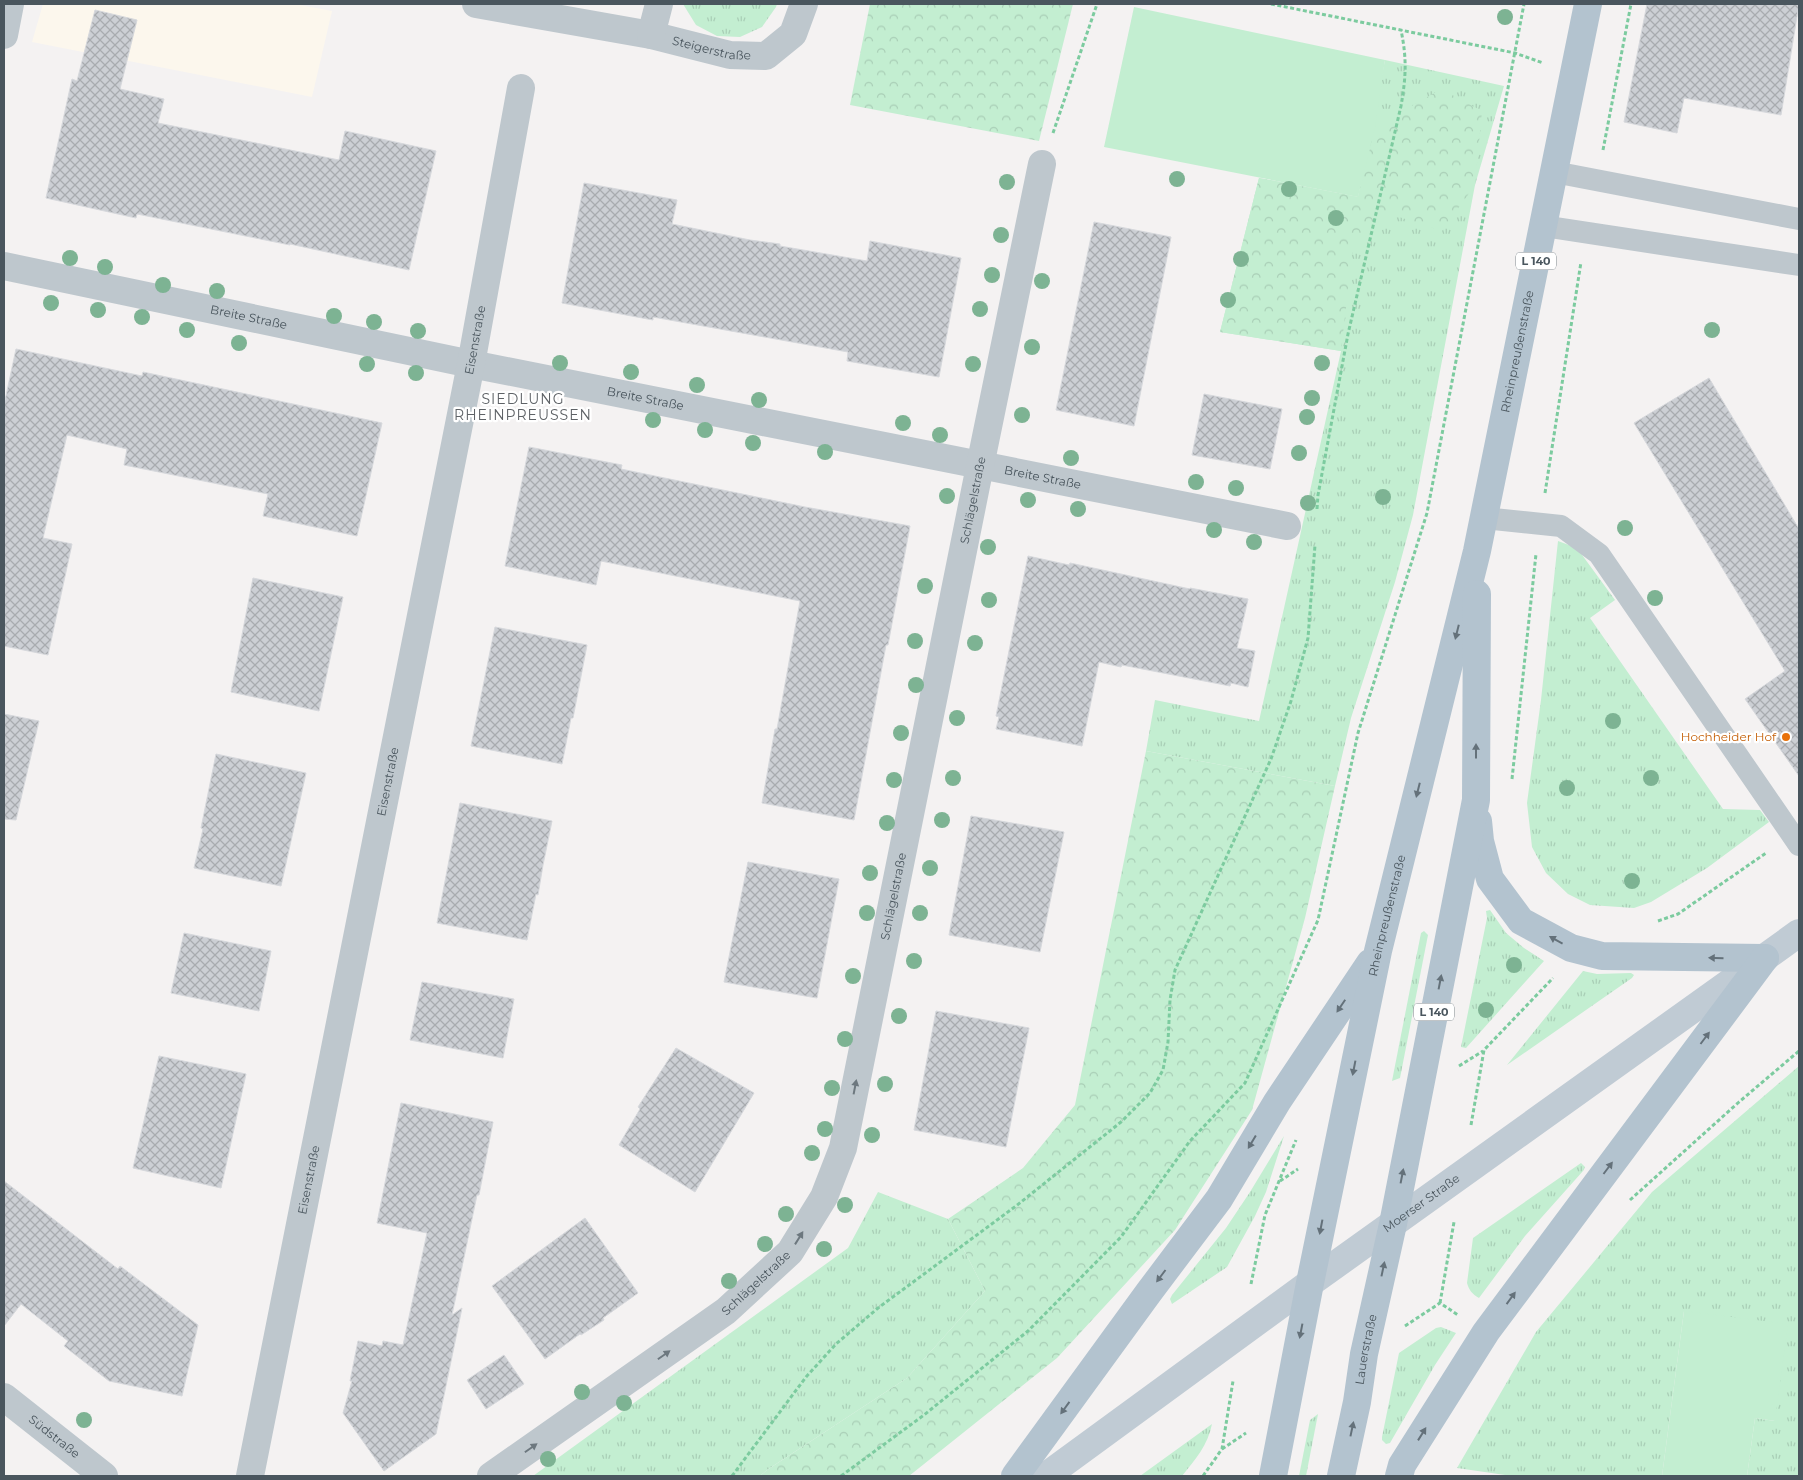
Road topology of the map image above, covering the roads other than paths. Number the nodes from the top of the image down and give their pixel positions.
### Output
1 (10, 4) edge
2 (476, 4) edge
3 (659, 4) edge
4 (804, 4) edge
5 (1588, 4) edge
6 (4, 35) edge
7 (651, 35) junction
8 (521, 88) dead end
9 (1042, 164) road end
10 (1554, 172) junction
11 (1799, 219) edge
12 (1543, 226) junction
13 (1799, 265) edge
14 (4, 266) edge
15 (471, 364) junction
16 (980, 466) junction
17 (1484, 518) junction
18 (1287, 526) dead end
19 (1477, 551) junction
20 (1476, 800) junction
21 (1799, 845) edge
22 (1799, 934) edge
23 (1378, 951) junction
24 (1765, 958) junction
25 (1393, 1224) junction
26 (1310, 1283) junction
27 (4, 1397) edge
28 (104, 1476) edge
29 (250, 1476) edge
30 (491, 1476) edge
31 (1015, 1476) edge
32 (1046, 1476) edge
33 (1273, 1476) edge
34 (1341, 1476) edge
35 (1399, 1476) edge

1 - 6 street
2 - 7 street, Steigerstraße
3 - 7 street
4 - 7 street, Steigerstraße
5 - 10 main road, Rheinpreußenstraße / L 140
8 - 15 street, Eisenstraße
9 - 16 street, Schlägelstraße
10 - 11 lane
10 - 12 main road, Rheinpreußenstraße / L 140
12 - 13 lane
12 - 17 main road, Rheinpreußenstraße / L 140
14 - 15 street, Breite Straße
15 - 16 street, Breite Straße
15 - 29 street, Eisenstraße
16 - 18 street, Breite Straße
30 -> 16 street, Schlägelstraße
17 - 19 main road, Rheinpreußenstraße / L 140
17 - 21 lane
20 -> 19 main road, Rheinpreußenstraße / L 140
19 -> 23 main road, Rheinpreußenstraße / L 140
24 -> 20 main road
25 -> 20 main road, Rheinpreußenstraße / L 140
22 - 24 main road, Moerser Straße
23 -> 26 main road, Rheinpreußenstraße / L 140
23 -> 31 main road
24 - 25 main road, Moerser Straße
35 -> 24 main road
25 - 26 main road, Moerser Straße
34 -> 25 main road, Lauerstraße / L 140
26 - 32 main road, Moerser Straße
26 -> 33 main road, L 140
27 - 28 street, Südstraße

